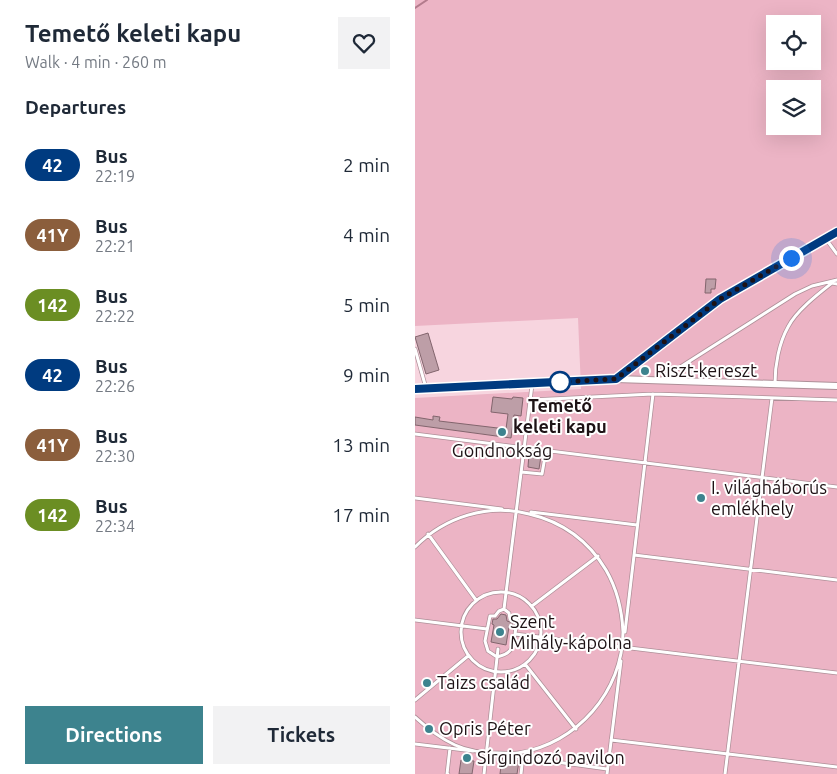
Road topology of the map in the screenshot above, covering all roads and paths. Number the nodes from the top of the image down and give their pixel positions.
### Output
1 (837, 232) edge
2 (825, 239) junction
3 (837, 254) edge
4 (837, 282) edge
5 (832, 283) junction
6 (415, 349) edge
7 (616, 379) junction
8 (660, 380) junction
9 (532, 384) junction
10 (775, 384) junction
11 (837, 386) edge
12 (427, 388) junction
13 (415, 389) edge
14 (653, 394) junction
15 (772, 398) junction
16 (530, 400) junction
17 (837, 400) edge
18 (415, 434) edge
19 (524, 448) junction
20 (546, 451) junction
21 (645, 463) junction
22 (521, 472) junction
23 (762, 478) junction
24 (837, 487) edge
25 (415, 498) edge
26 (517, 510) junction
27 (637, 525) junction
28 (428, 534) junction
29 (415, 547) edge
30 (634, 555) junction
31 (598, 556) junction
32 (751, 569) junction
33 (837, 580) edge
34 (506, 591) junction
35 (476, 600) junction
36 (532, 606) junction
37 (504, 609) junction
38 (415, 620) edge
39 (461, 625) junction
40 (487, 629) junction
41 (515, 634) junction
42 (541, 637) junction
43 (623, 646) junction
44 (498, 649) dead end
45 (468, 656) junction
46 (497, 657) junction
47 (739, 662) junction
48 (525, 664) junction
49 (495, 671) junction
50 (837, 673) edge
51 (415, 700) edge
52 (415, 716) edge
53 (576, 729) junction
54 (611, 740) junction
55 (415, 744) edge
56 (450, 748) junction
57 (487, 753) junction
58 (728, 753) junction
59 (523, 756) junction
60 (837, 767) edge
61 (607, 772) edge
62 (448, 774) edge
63 (484, 774) edge
64 (521, 774) edge
65 (725, 774) edge

1 - 2 street
2 - 3 lane
2 - 7 street
4 - 5 lane
5 - 8 lane
5 - 10 lane
6 - 12 lane
7 - 8 street
7 - 9 street
8 - 10 street
9 - 12 street
9 - 16 lane
10 - 11 street
12 - 13 street
14 - 15 lane
14 - 16 lane
14 - 21 lane
15 - 17 lane
15 - 23 lane
16 - 19 lane
18 - 19 lane
19 - 20 lane
19 - 22 lane
20 - 21 lane
20 - 22 lane
21 - 23 lane
21 - 27 lane
22 - 26 lane
23 - 24 lane
23 - 32 lane
25 - 26 lane
26 - 27 lane
26 - 28 lane
26 - 31 lane
26 - 34 lane
27 - 30 lane
28 - 29 lane
28 - 35 lane
30 - 32 lane
30 - 43 lane
31 - 36 lane
31 - 43 lane
32 - 33 lane
32 - 47 lane
34 - 35 lane
34 - 36 lane
34 - 37 lane
35 - 39 lane
36 - 42 lane
37 - 40 lane
37 - 41 lane
38 - 39 lane
39 - 40 lane
39 - 45 lane
40 - 46 lane
41 - 42 lane
41 - 46 lane
42 - 43 lane
42 - 48 lane
43 - 47 lane
43 - 53 lane
43 - 54 lane
44 - 46 lane
45 - 49 lane
45 - 51 lane
46 - 49 lane
47 - 50 lane
47 - 58 lane
48 - 49 lane
48 - 53 lane
49 - 57 lane
52 - 57 lane
53 - 57 lane
54 - 58 lane
54 - 61 lane
55 - 56 lane
56 - 57 lane
56 - 62 lane
57 - 59 lane
57 - 63 lane
58 - 60 lane
58 - 65 lane
59 - 61 lane
59 - 64 lane

